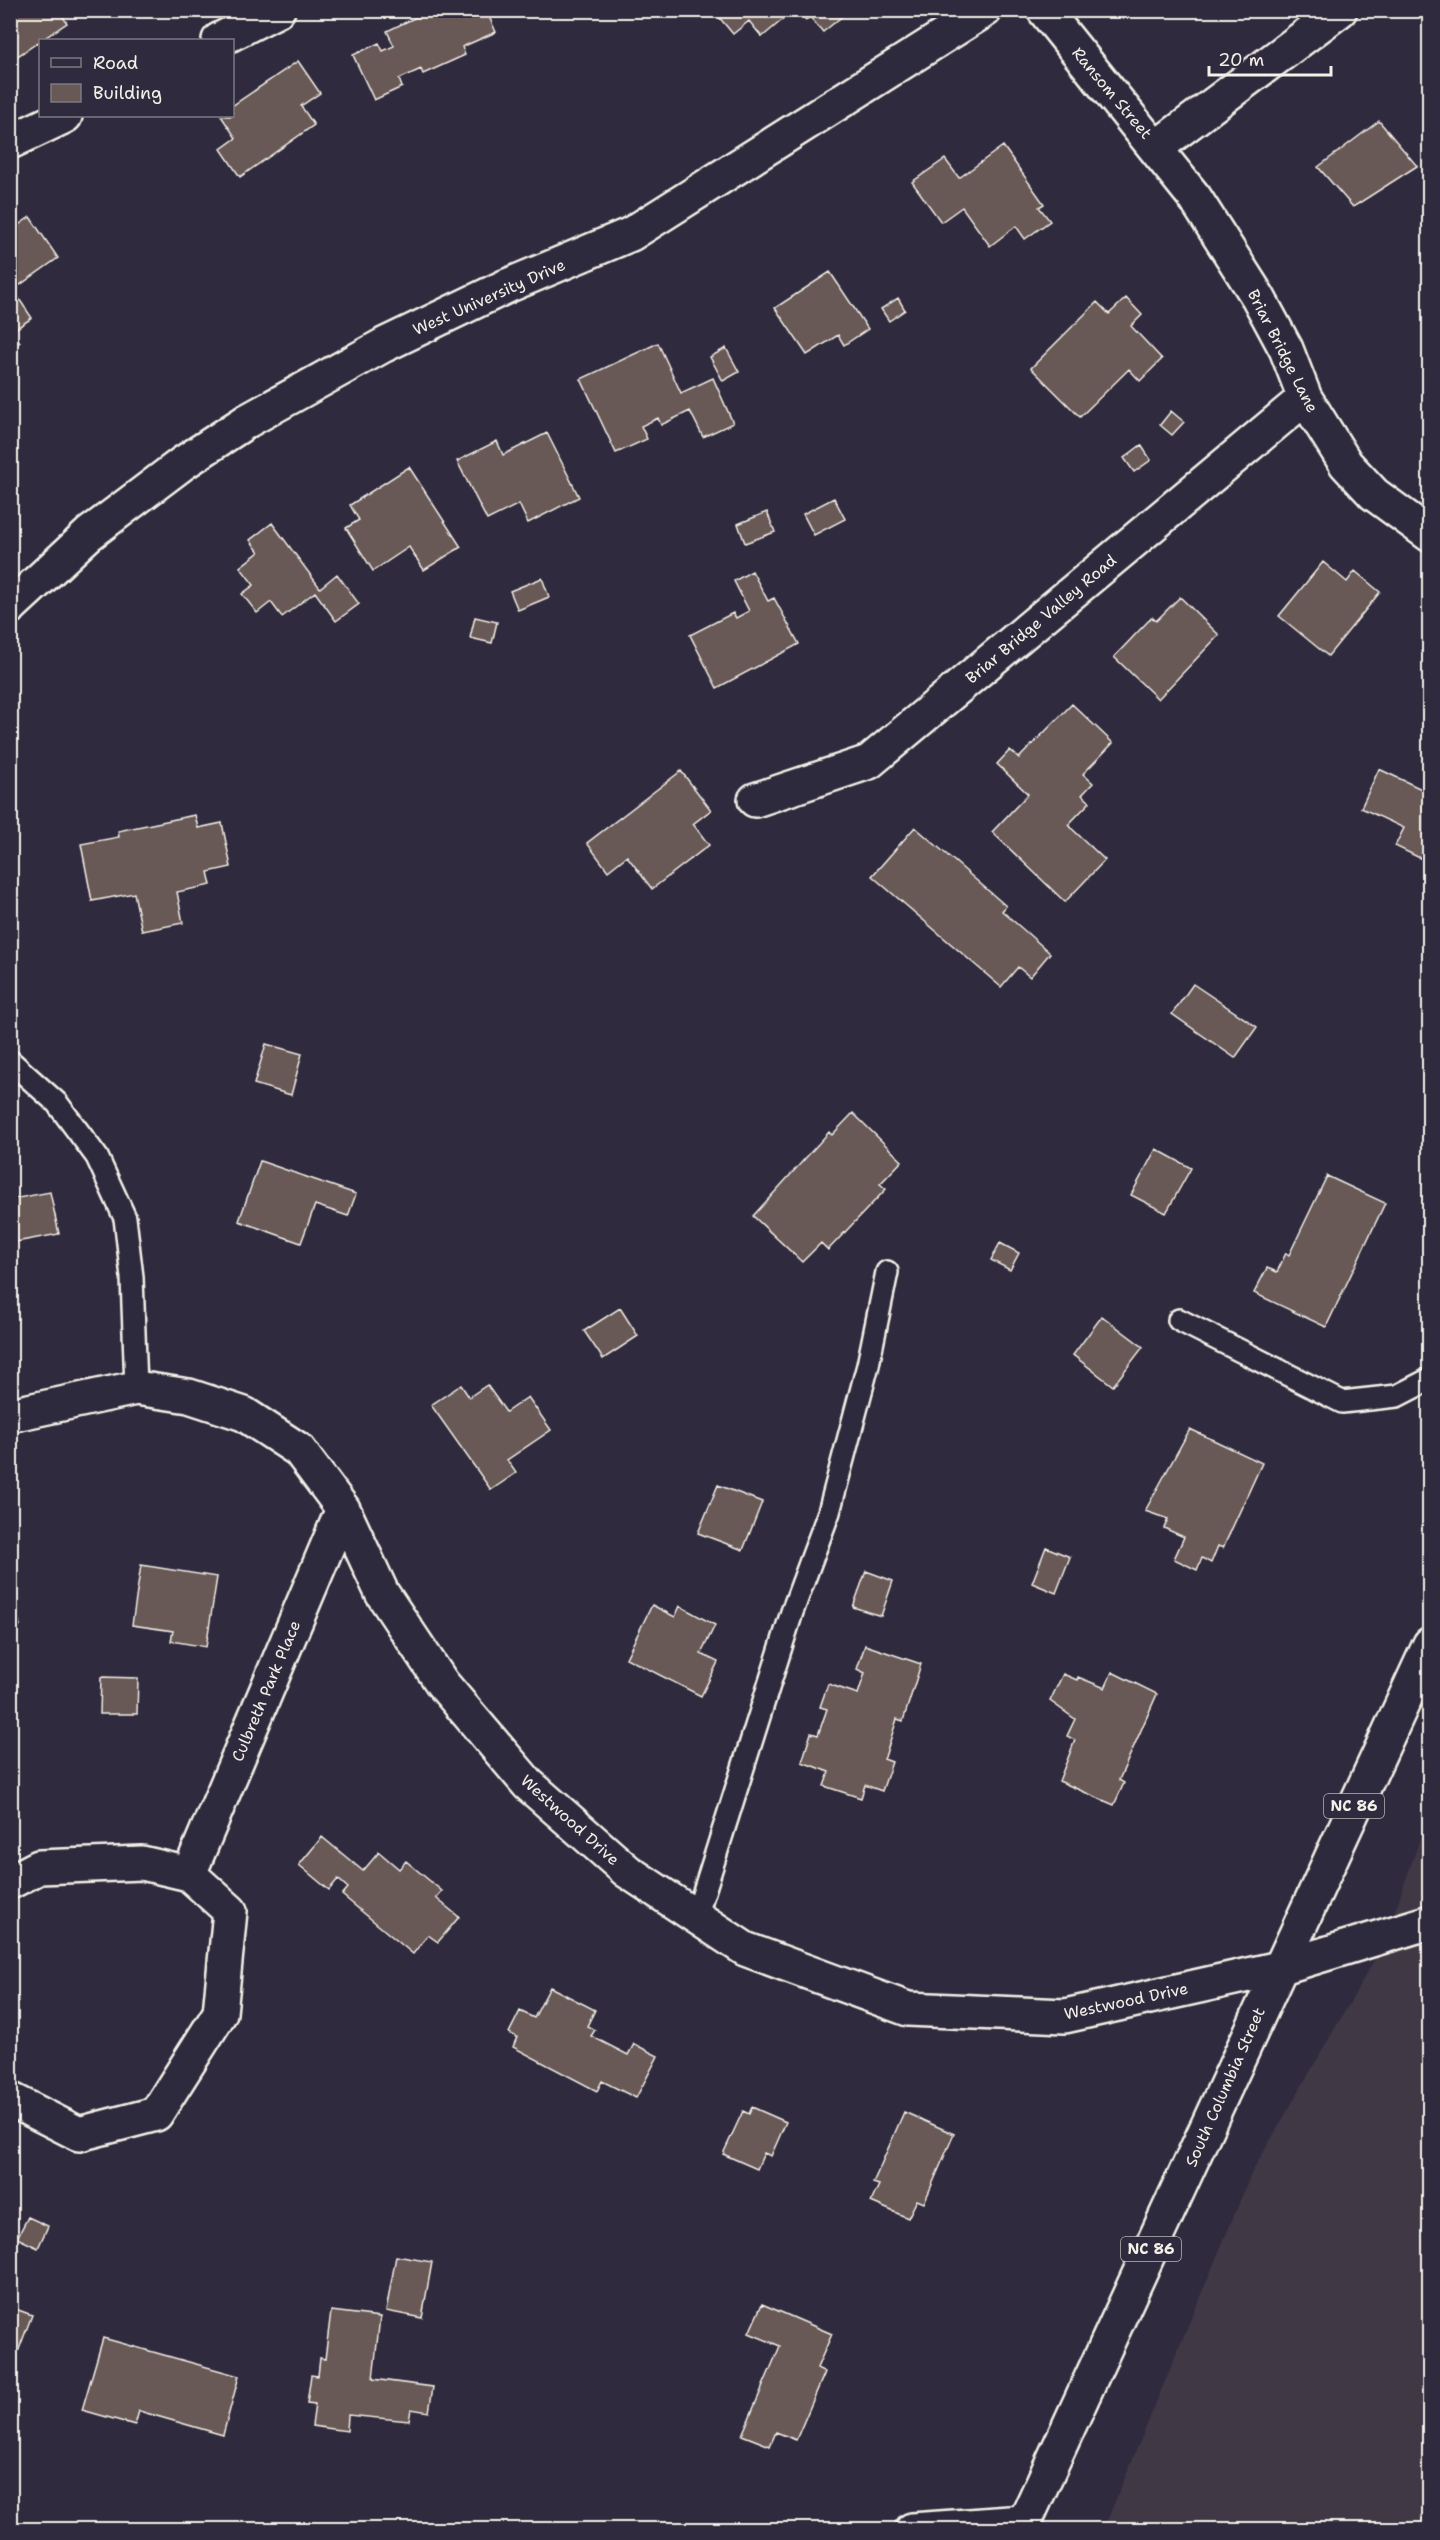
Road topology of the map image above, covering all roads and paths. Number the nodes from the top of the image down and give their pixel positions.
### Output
1 (278, 10) edge
2 (985, 10) edge
3 (1044, 10) edge
4 (1340, 10) edge
5 (221, 39) edge
6 (63, 117) edge
7 (10, 141) edge
8 (1157, 147) junction
9 (1305, 398) junction
10 (1430, 536) edge
11 (10, 607) edge
12 (754, 800) dead end
13 (10, 1061) edge
14 (887, 1272) dead end
15 (1179, 1320) dead end
16 (1430, 1379) edge
17 (136, 1388) junction
18 (10, 1415) edge
19 (343, 1509) junction
20 (1430, 1644) edge
21 (189, 1874) junction
22 (10, 1882) edge
23 (696, 1917) junction
24 (1430, 1922) edge
25 (1279, 1968) junction
26 (10, 2099) edge
27 (1023, 2526) edge
28 (912, 2529) edge

1 - 5 street
2 - 11 street, West University Drive
3 - 8 street, Ransom Street
4 - 8 street
6 - 7 street
8 - 9 street, Briar Bridge Lane
9 - 10 street, Briar Bridge Lane
9 - 12 street, Briar Bridge Valley Road
13 - 17 lane
14 - 23 lane
15 - 16 lane
17 - 18 street, Westwood Drive
17 - 19 street, Westwood Drive
19 - 21 street, Culbreth Park Place
19 - 23 street, Westwood Drive
20 - 25 street, South Columbia Street / NC 86
21 - 22 street
21 - 26 street
23 - 25 street, Westwood Drive
24 - 25 street, Westwood Drive
25 - 27 street, South Columbia Street / NC 86
27 - 28 street

